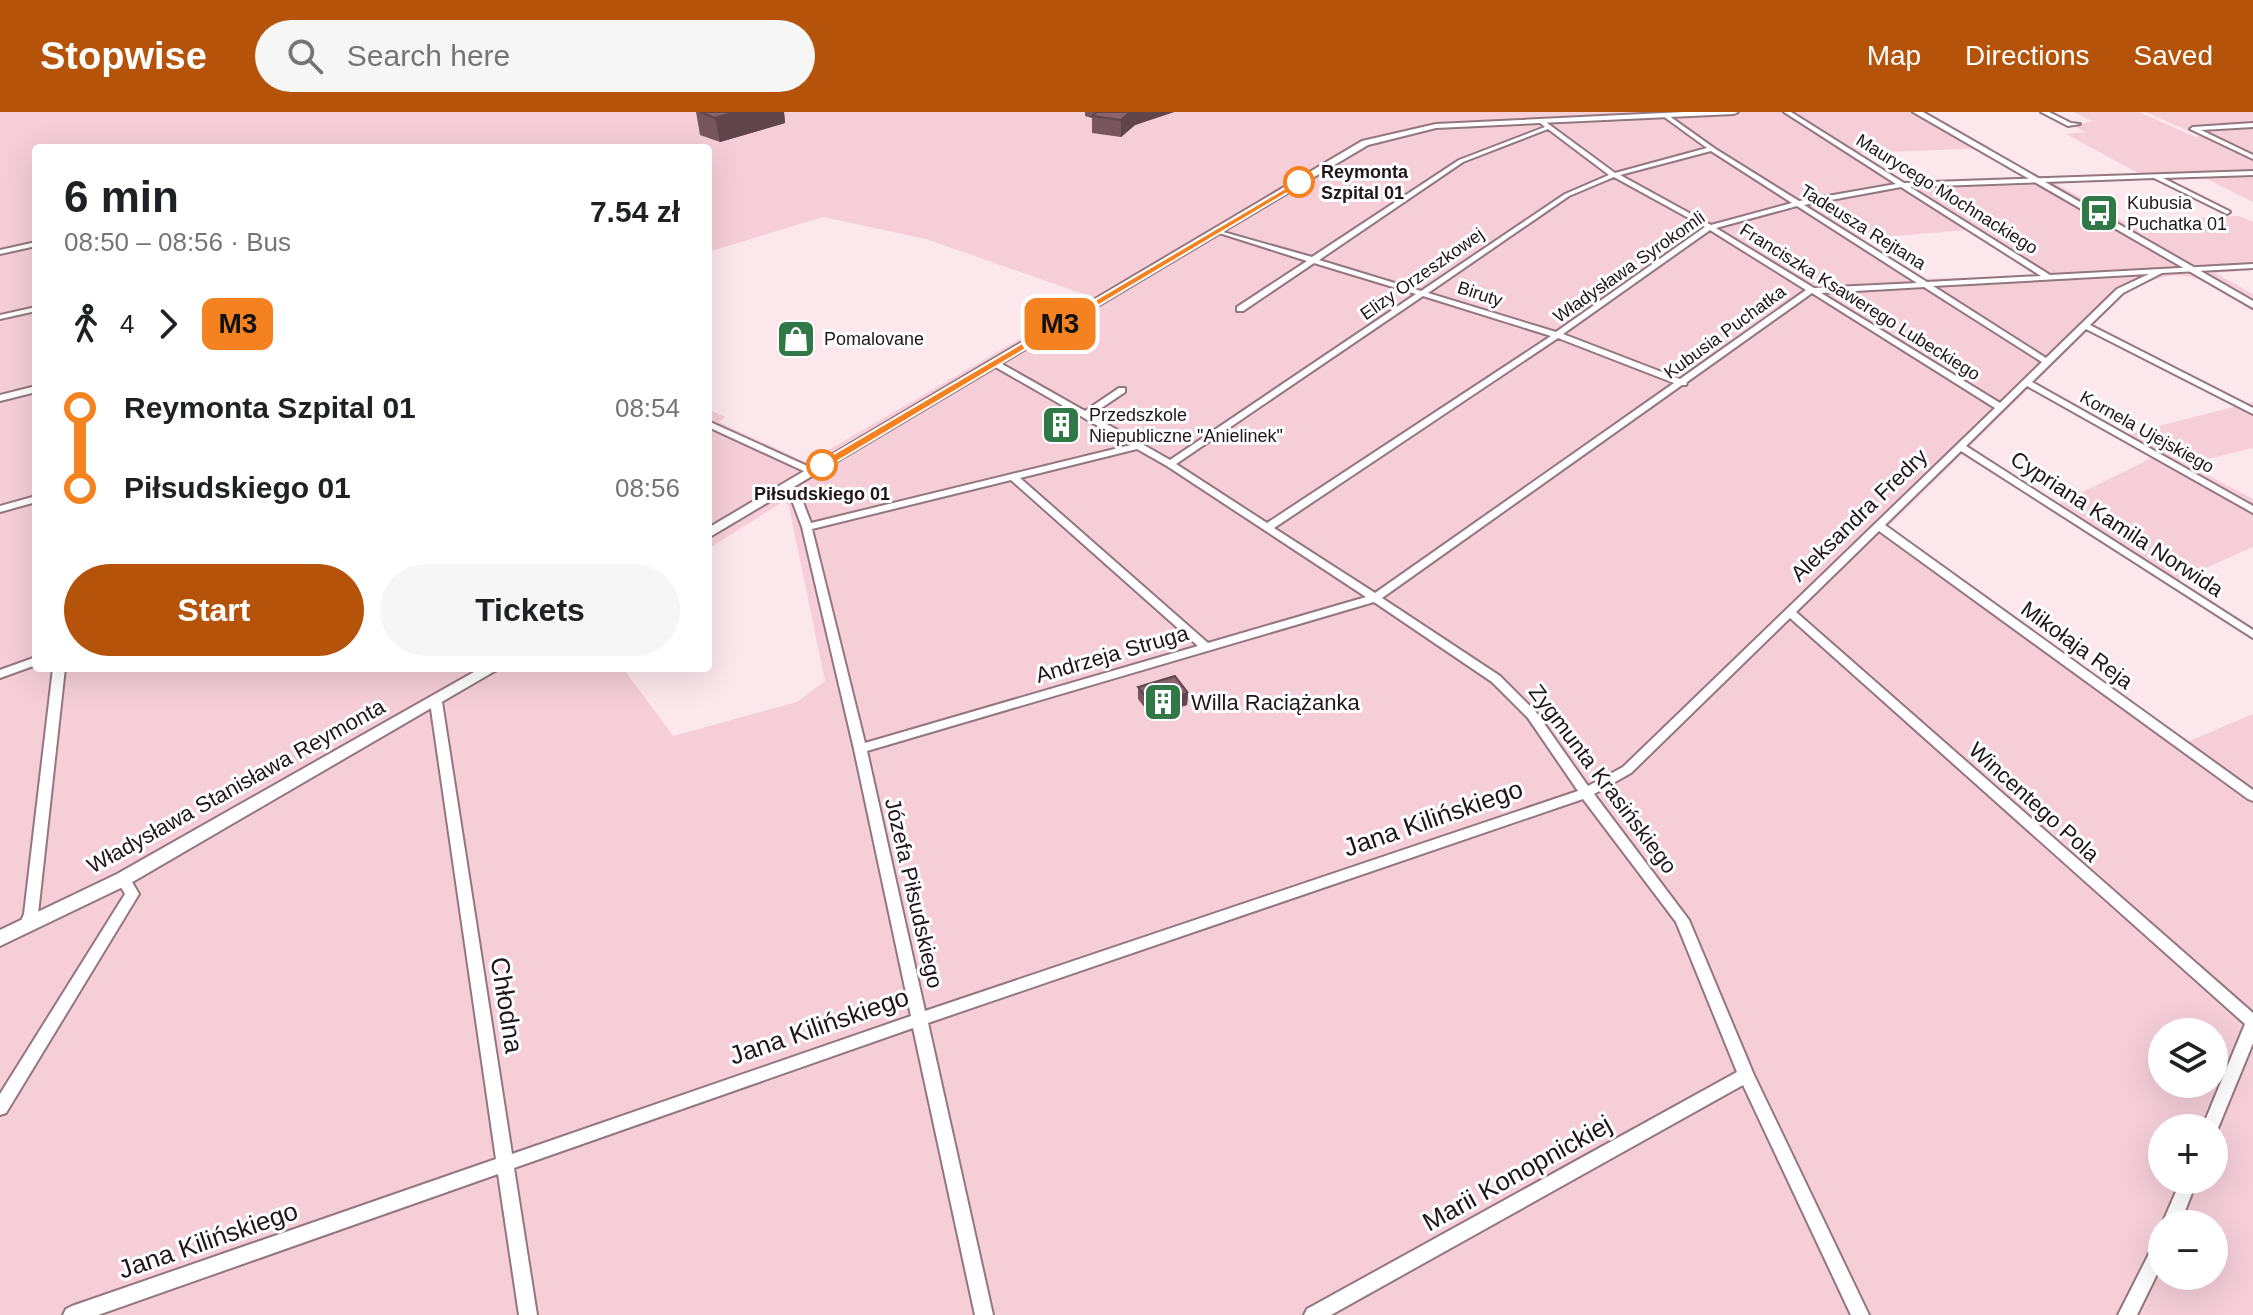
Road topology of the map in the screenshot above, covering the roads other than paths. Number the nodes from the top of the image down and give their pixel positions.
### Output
1 (1734, 112) edge
2 (1787, 112) edge
3 (1917, 112) edge
4 (2044, 112) edge
5 (1665, 115) junction
6 (1545, 124) junction
7 (2077, 124) dead end
8 (2253, 125) edge
9 (1712, 149) junction
10 (2253, 157) edge
11 (2253, 173) edge
12 (1614, 175) junction
13 (2153, 176) junction
14 (2032, 178) junction
15 (1901, 185) junction
16 (1796, 204) junction
17 (2227, 212) dead end
18 (1710, 227) junction
19 (1218, 231) junction
20 (32, 245) edge
21 (0, 252) edge
22 (1315, 259) junction
23 (2253, 266) edge
24 (2190, 269) junction
25 (2163, 270) junction
26 (2049, 278) junction
27 (1926, 285) junction
28 (1810, 291) junction
29 (1425, 293) junction
30 (2253, 305) edge
31 (1240, 309) dead end
32 (32, 310) edge
33 (0, 317) edge
34 (2086, 326) junction
35 (1557, 335) junction
36 (2047, 362) junction
37 (995, 363) junction
38 (2026, 382) junction
39 (1683, 383) junction
40 (32, 390) edge
41 (1122, 390) dead end
42 (0, 398) edge
43 (2000, 407) junction
44 (2253, 411) edge
45 (1085, 415) junction
46 (712, 426) edge
47 (1138, 446) junction
48 (1959, 446) junction
49 (1170, 464) junction
50 (811, 471) junction
51 (1015, 478) junction
52 (785, 487) junction
53 (32, 500) edge
54 (0, 509) edge
55 (2253, 510) edge
56 (1878, 525) junction
57 (807, 527) junction
58 (1267, 528) junction
59 (712, 532) edge
60 (1375, 598) junction
61 (1789, 612) junction
62 (2253, 635) edge
63 (1206, 647) junction
64 (32, 662) edge
65 (59, 672) edge
66 (485, 672) edge
67 (0, 674) edge
68 (436, 702) junction
69 (860, 749) junction
70 (1586, 793) junction
71 (2253, 796) edge
72 (123, 879) junction
73 (26, 926) junction
74 (0, 939) edge
75 (920, 1019) junction
76 (2253, 1023) edge
77 (1746, 1075) junction
78 (0, 1108) edge
79 (2216, 1114) edge
80 (507, 1163) junction
81 (2148, 1274) edge
82 (72, 1315) edge
83 (528, 1315) edge
84 (984, 1315) edge
85 (1313, 1315) edge
86 (1860, 1315) edge
87 (2127, 1315) edge

1 - 5 street
2 - 15 street, Maurycego Mochnackiego
3 - 14 street
4 - 7 street
5 - 6 street
5 - 9 street, Tadeusza Rejtana
6 - 12 street, Franciszka Ksawerego Lubeckiego
6 - 19 street
6 - 22 street
8 - 10 street
9 - 12 street, Elizy Orzeszkowej
9 - 16 street, Tadeusza Rejtana
11 - 13 street, Władysława Syrokomli
12 - 18 street, Franciszka Ksawerego Lubeckiego
12 - 29 street, Elizy Orzeszkowej
13 - 14 street, Władysława Syrokomli
13 - 17 street
14 - 15 street, Władysława Syrokomli
14 - 24 street
15 - 16 street, Władysława Syrokomli
15 - 26 street, Maurycego Mochnackiego
16 - 18 street, Władysława Syrokomli
16 - 27 street, Tadeusza Rejtana
18 - 28 street, Franciszka Ksawerego Lubeckiego
18 - 35 street, Władysława Syrokomli
19 - 22 street, Biruty
19 - 37 street
20 - 21 street
22 - 29 street, Biruty
22 - 31 street
23 - 24 street, Kubusia Puchatka
24 - 25 street, Kubusia Puchatka
24 - 30 street
25 - 26 street, Kubusia Puchatka
25 - 34 street, Aleksandra Fredry
26 - 27 street, Kubusia Puchatka
27 - 28 street, Kubusia Puchatka
27 - 36 street, Tadeusza Rejtana
28 - 39 street, Kubusia Puchatka
28 - 43 street, Franciszka Ksawerego Lubeckiego
29 - 35 street, Biruty
29 - 49 street, Elizy Orzeszkowej
32 - 33 street
34 - 36 street, Aleksandra Fredry
34 - 44 street
35 - 39 street, Biruty
35 - 58 street, Władysława Syrokomli
36 - 38 street, Aleksandra Fredry
37 - 45 street, Zygmunta Krasińskiego
37 - 50 street
38 - 43 street, Aleksandra Fredry
38 - 55 street, Kornela Ujejskiego
39 - 60 street, Kubusia Puchatka
40 - 42 street
41 - 45 street
43 - 48 street, Aleksandra Fredry
45 - 47 street, Zygmunta Krasińskiego
46 - 50 street
47 - 49 street, Zygmunta Krasińskiego
47 - 51 street
48 - 56 street, Aleksandra Fredry
48 - 62 street, Cypriana Kamila Norwida
49 - 58 street, Zygmunta Krasińskiego
50 - 52 street
51 - 57 street
51 - 63 street
52 - 57 street, Józefa Piłsudskiego
52 - 59 street
53 - 54 street
56 - 61 street, Aleksandra Fredry
56 - 71 street, Mikołaja Reja
57 - 69 street, Józefa Piłsudskiego
58 - 60 street, Zygmunta Krasińskiego
60 - 63 street, Andrzeja Struga
60 - 70 street, Zygmunta Krasińskiego
61 - 70 street, Aleksandra Fredry
61 - 76 street, Wincentego Pola
63 - 69 street, Andrzeja Struga
64 - 67 street
65 - 73 street
66 - 68 street, Władysława Stanisława Reymonta
68 - 72 street, Władysława Stanisława Reymonta
68 - 80 street, Chłodna
69 - 75 street, Józefa Piłsudskiego
70 - 75 street, Jana Kilińskiego
70 - 77 street, Zygmunta Krasińskiego
72 - 73 street, Władysława Stanisława Reymonta
72 - 78 street
73 - 74 street, Władysława Stanisława Reymonta
75 - 80 street, Jana Kilińskiego
75 - 84 street, Józefa Piłsudskiego
76 - 79 street
77 - 85 street, Marii Konopnickiej
77 - 86 street, Zygmunta Krasińskiego
80 - 82 street, Jana Kilińskiego
80 - 83 street, Chłodna
81 - 87 street

